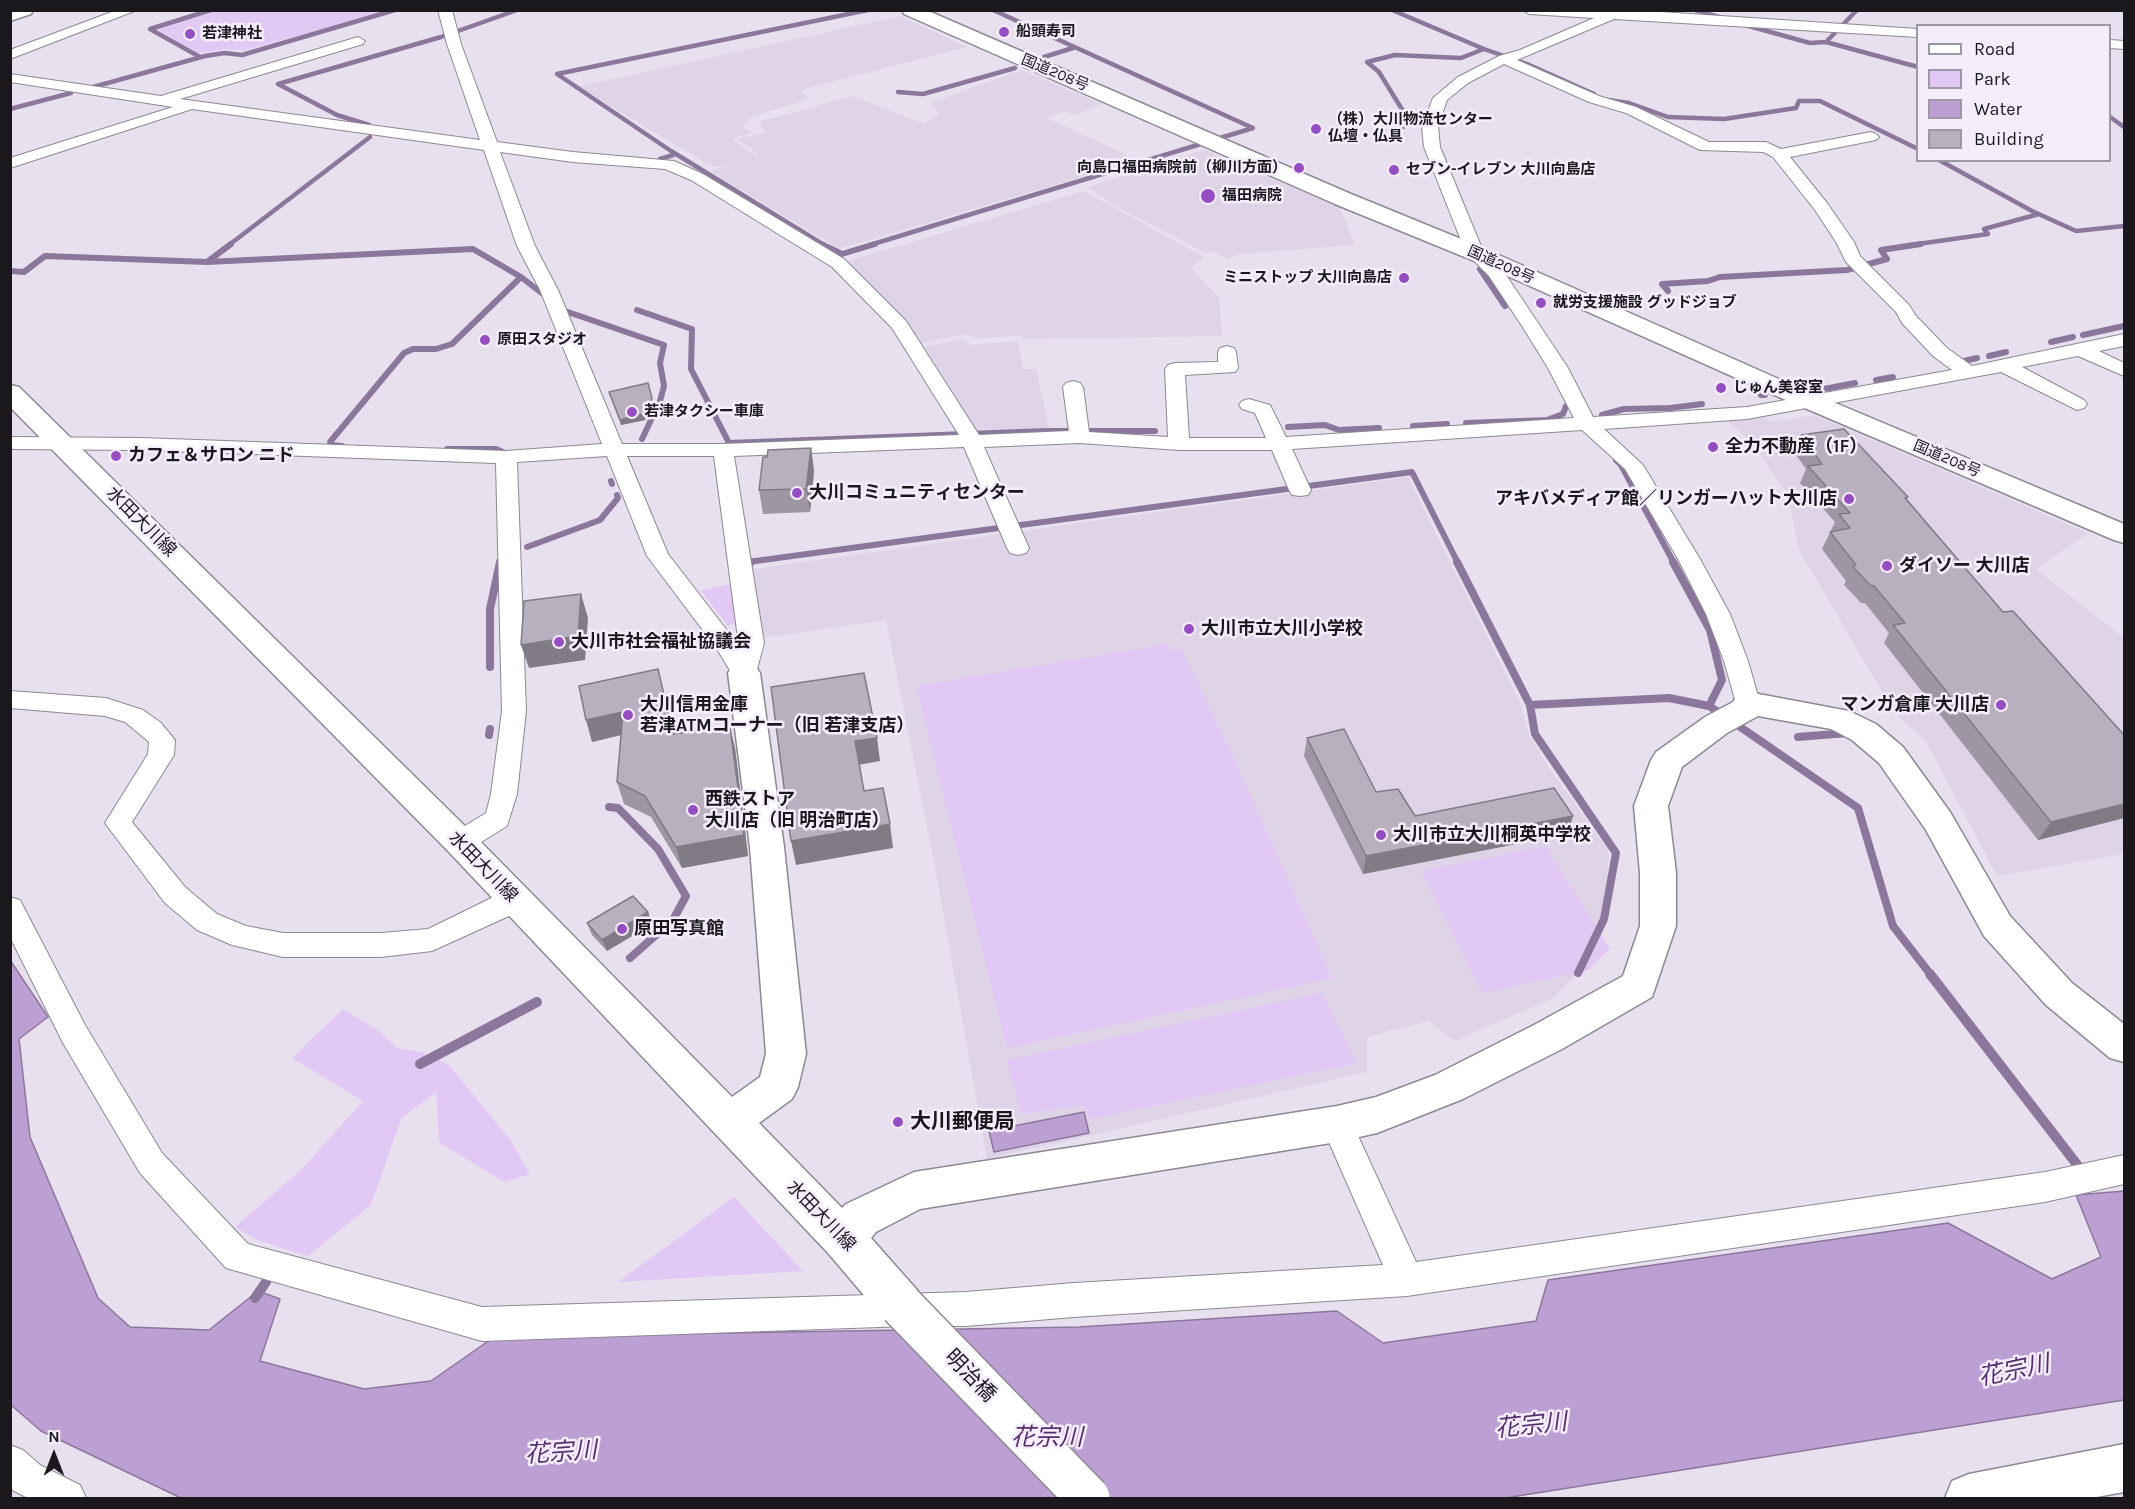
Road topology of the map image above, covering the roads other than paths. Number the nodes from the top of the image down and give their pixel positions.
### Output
1 (25, 10) edge
2 (131, 10) edge
3 (445, 10) edge
4 (910, 10) edge
5 (1529, 10) edge
6 (1619, 13) edge
7 (10, 16) edge
8 (1916, 33) edge
9 (358, 40) dead end
10 (10, 55) edge
11 (1508, 58) junction
12 (10, 78) edge
13 (158, 101) junction
14 (192, 106) junction
15 (1870, 137) dead end
16 (492, 146) junction
17 (1779, 154) junction
18 (10, 163) edge
19 (1475, 253) junction
20 (2124, 340) edge
21 (2079, 349) junction
22 (1227, 352) dead end
23 (2002, 365) junction
24 (2124, 370) edge
25 (1968, 373) junction
26 (1073, 387) dead end
27 (10, 392) edge
28 (1809, 401) junction
29 (10, 404) edge
30 (2077, 404) dead end
31 (1249, 405) dead end
32 (1587, 424) junction
33 (1080, 431) junction
34 (969, 436) junction
35 (60, 440) junction
36 (10, 443) edge
37 (1179, 444) junction
38 (1280, 444) junction
39 (616, 449) junction
40 (723, 450) junction
41 (506, 458) junction
42 (1298, 486) dead end
43 (1011, 533) dead end
44 (2124, 534) edge
45 (744, 673) junction
46 (10, 699) edge
47 (1752, 704) junction
48 (460, 842) junction
49 (514, 898) junction
50 (10, 908) edge
51 (2124, 1046) edge
52 (727, 1120) junction
53 (1338, 1124) junction
54 (2098, 1176) edge
55 (843, 1239) junction
56 (1407, 1280) junction
57 (901, 1305) joint
58 (10, 1463) edge
59 (2124, 1468) edge
60 (67, 1498) edge
61 (1088, 1498) edge
62 (1973, 1498) edge

1 - 7 main road
2 - 10 street
3 - 16 street
4 - 19 main road, 国道208号
5 - 6 street
6 - 8 street
6 - 11 street
9 - 13 street
11 - 17 street
11 - 19 street
12 - 13 street
13 - 14 street
14 - 16 street
14 - 18 street
15 - 17 street
16 - 34 street
16 - 39 street
17 - 25 street
19 - 28 main road, 国道208号
19 - 32 street
20 - 21 street
21 - 23 street
21 - 24 street
22 - 37 street
23 - 25 street
23 - 30 street
25 - 28 street
26 - 33 street
27 - 35 main road, 水田大川線
28 - 32 street
28 - 44 main road, 国道208号
29 - 35 main road, 水田大川線
31 - 38 street
32 - 38 street
32 - 47 street
33 - 34 street
33 - 37 street
34 - 40 street
34 - 43 street
35 - 36 street
35 - 41 street
35 - 48 main road, 水田大川線
37 - 38 street
38 - 42 street
39 - 40 street
39 - 41 street
39 - 45 street
40 - 45 street
41 - 48 street
45 - 52 main road
46 - 49 street
47 - 51 main road
47 - 53 main road
48 - 49 main road, 水田大川線
49 - 52 main road, 水田大川線
50 - 56 street
52 - 55 main road, 水田大川線
53 - 55 main road
53 - 56 street
54 - 56 street
55 - 57 main road, 水田大川線
57 - 61 main road, 明治橋, bridge
58 - 60 street
59 - 62 main road

